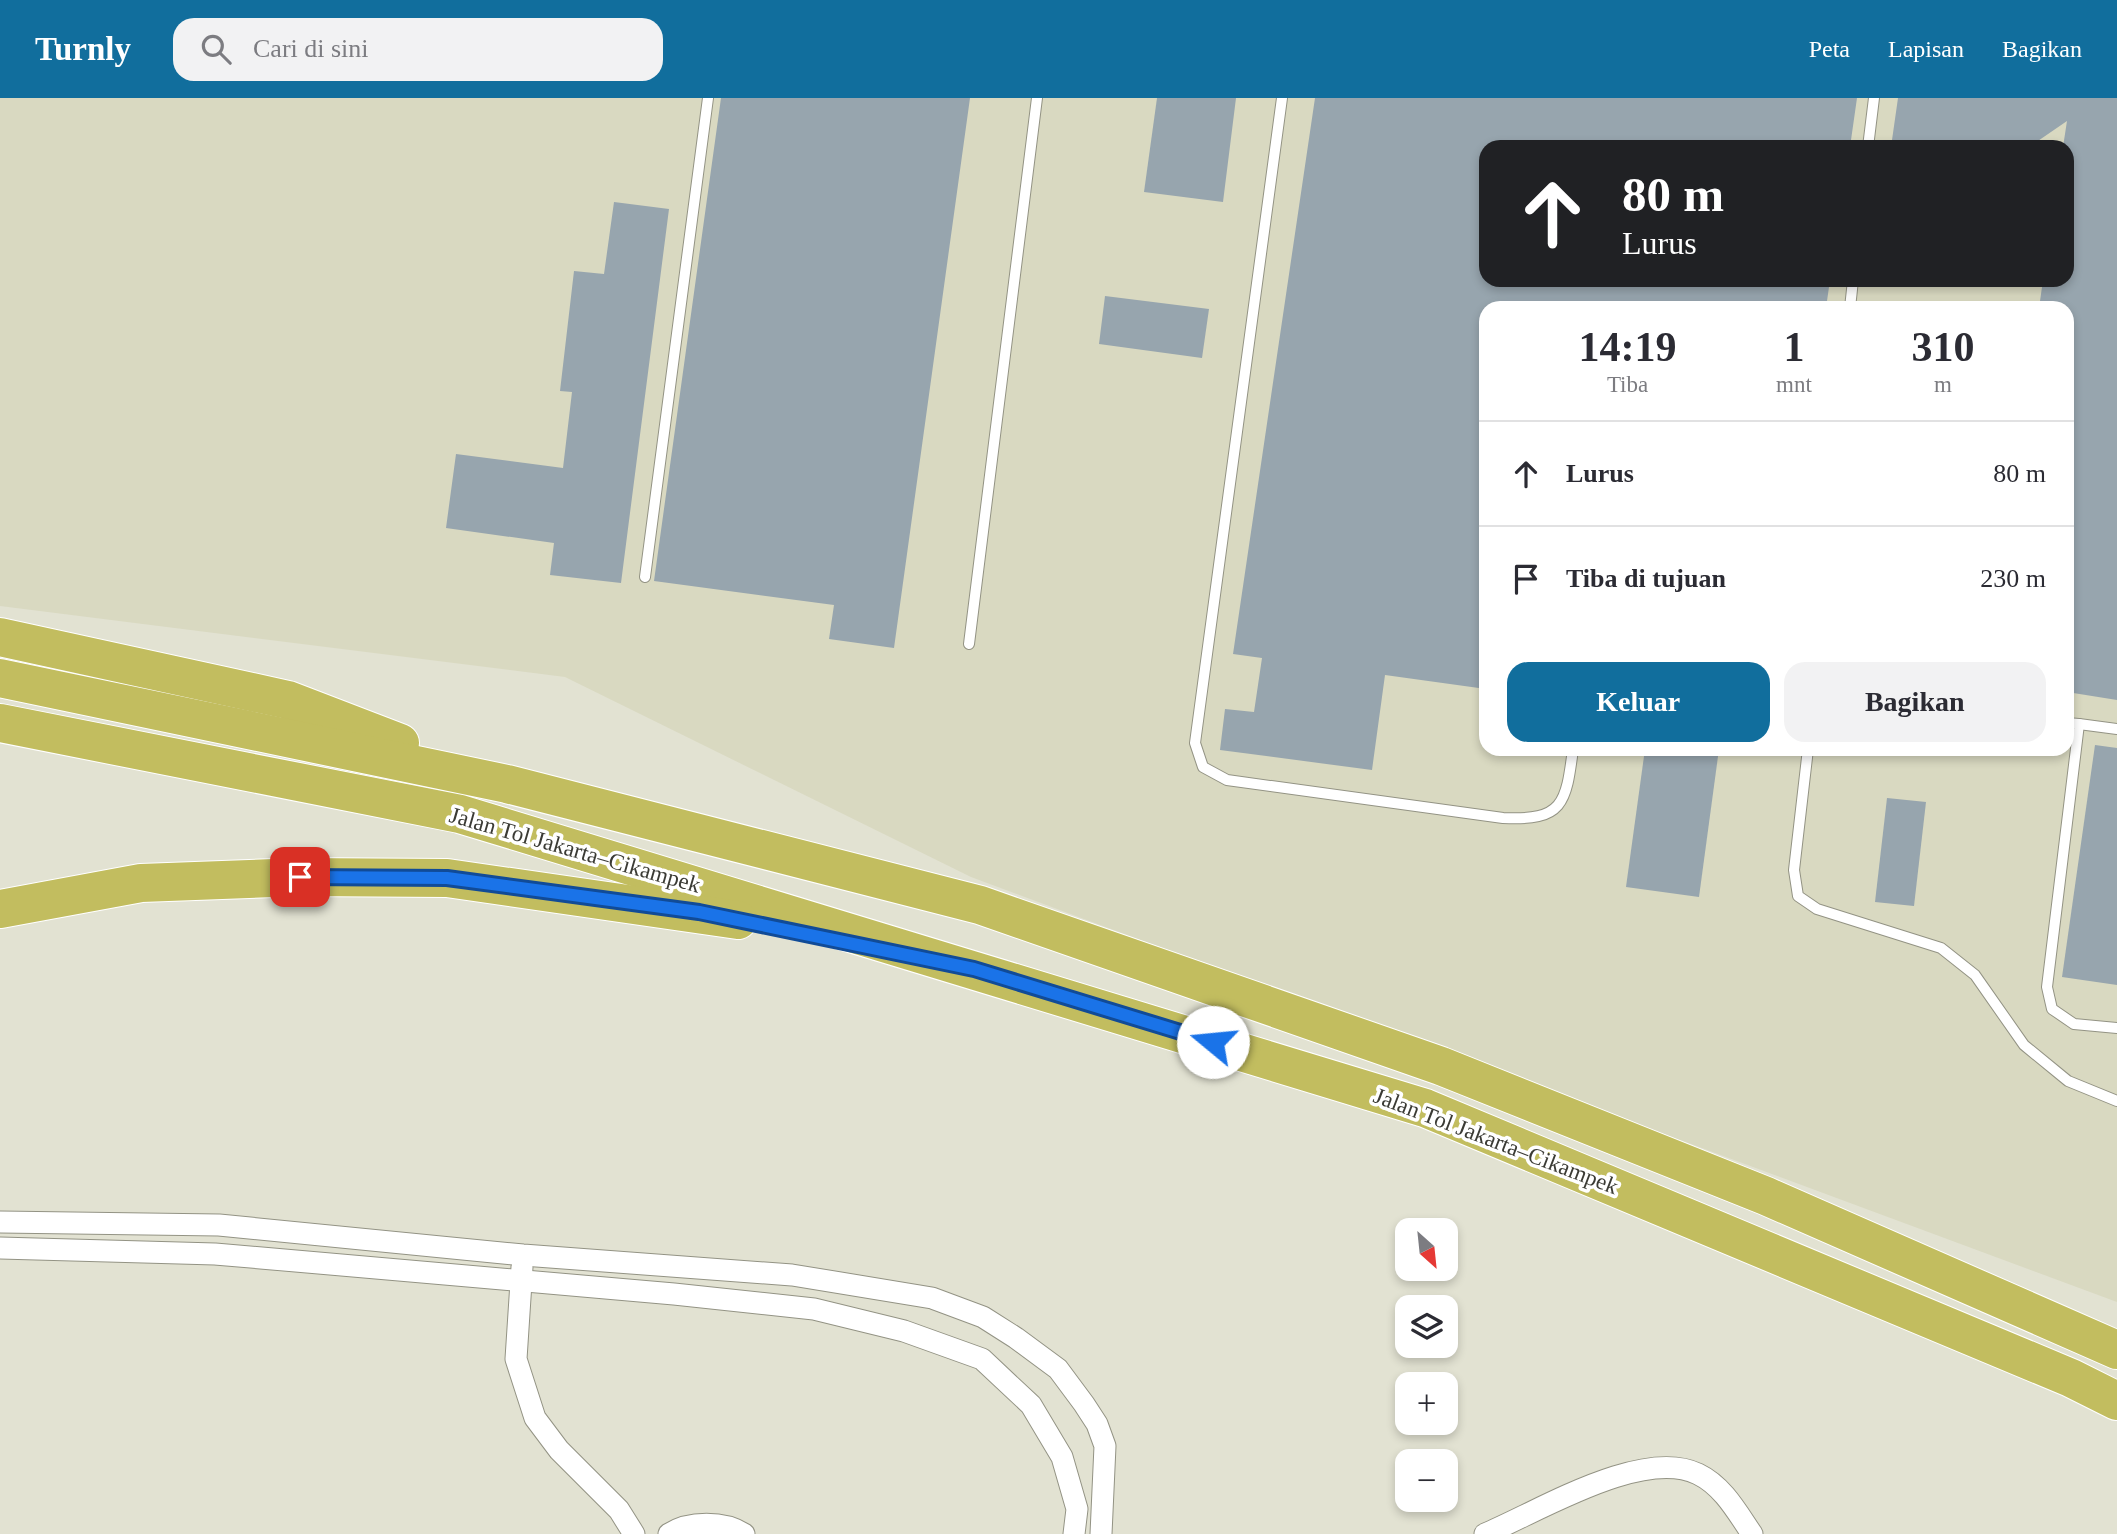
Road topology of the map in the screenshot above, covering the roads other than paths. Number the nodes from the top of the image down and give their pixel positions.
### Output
1 (708, 98) edge
2 (1037, 98) edge
3 (1282, 98) edge
4 (1874, 98) edge
5 (1869, 140) edge
6 (645, 577) dead end
7 (0, 636) edge
8 (969, 644) dead end
9 (0, 678) edge
10 (0, 723) edge
11 (2074, 724) edge
12 (2117, 729) edge
13 (1572, 756) edge
14 (1807, 756) edge
15 (2070, 756) edge
16 (507, 784) junction
17 (0, 909) edge
18 (974, 969) junction
19 (2117, 1028) edge
20 (2117, 1101) edge
21 (0, 1222) edge
22 (0, 1248) edge
23 (523, 1255) junction
24 (522, 1282) junction
25 (2117, 1350) edge
26 (2117, 1401) edge
27 (634, 1534) edge
28 (669, 1534) edge
29 (744, 1534) edge
30 (1073, 1534) edge
31 (1101, 1534) edge
32 (1485, 1534) edge
33 (1752, 1534) edge

1 - 6 lane
2 - 8 lane
3 - 13 lane
4 - 5 lane
7 - 16 highway
9 - 16 highway, Jalan Tol Jakarta–Cikampek
10 - 18 highway, Jalan Tol Jakarta–Cikampek
11 - 12 lane
14 - 20 lane
15 - 19 lane
16 - 25 highway, Jalan Tol Jakarta–Cikampek
17 - 18 highway
18 - 26 highway, Jalan Tol Jakarta–Cikampek
21 - 23 street
22 - 24 street
23 - 24 street
23 - 31 street
24 - 27 street
24 - 30 street
28 - 29 street
32 - 33 street

